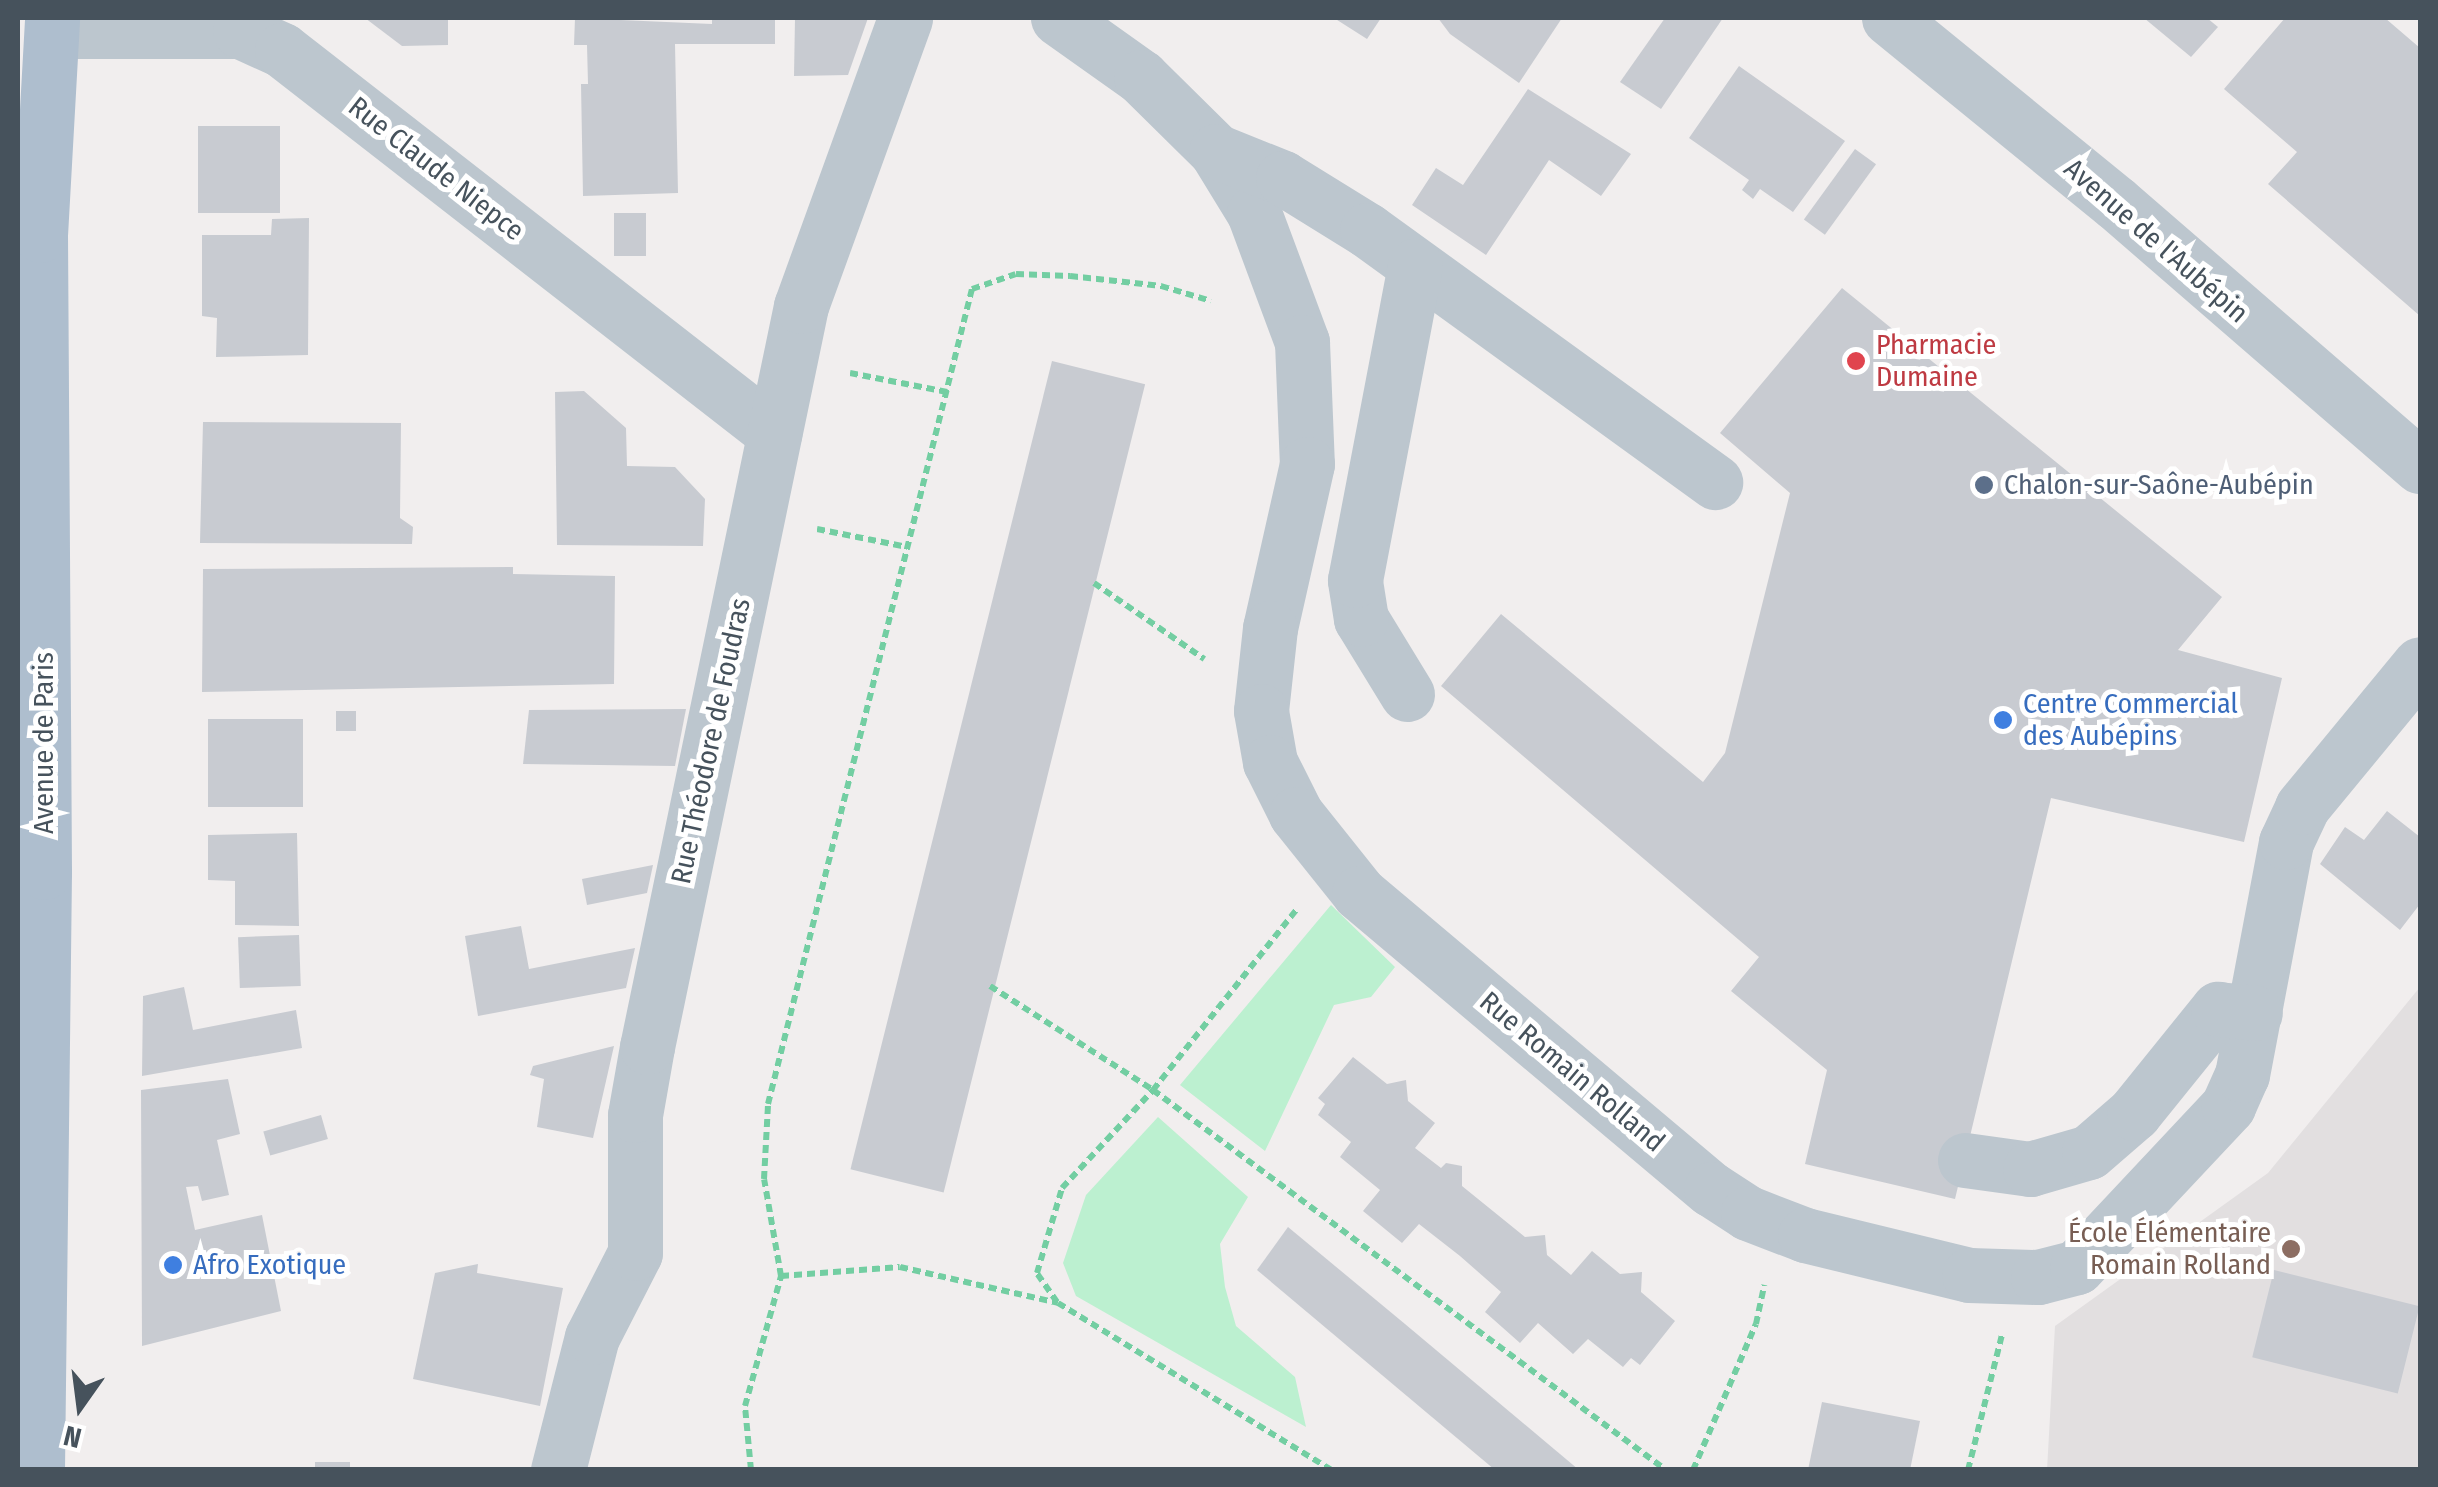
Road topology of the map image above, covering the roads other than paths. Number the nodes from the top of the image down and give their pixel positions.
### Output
1 (906, 18) edge
2 (1058, 18) edge
3 (1889, 18) edge
4 (52, 24) edge
5 (1216, 151) junction
6 (1415, 266) junction
7 (774, 433) junction
8 (2420, 466) edge
9 (1715, 482) dead end
10 (2420, 664) edge
11 (1407, 694) dead end
12 (2255, 1013) junction
13 (1964, 1160) dead end
14 (37, 1470) edge
15 (558, 1470) edge

1 - 7 street, Rue Théodore de Foudras
2 - 5 street, Rue Romain Rolland
3 - 8 street, Avenue de l'Aubépin
4 - 7 street, Rue Claude Niepce
4 - 14 main road, Avenue de Paris
5 - 6 street
5 - 12 street, Rue Romain Rolland
6 - 9 street
6 - 11 street
7 - 15 street, Rue Théodore de Foudras
10 - 12 street, Rue Romain Rolland
12 - 13 street

